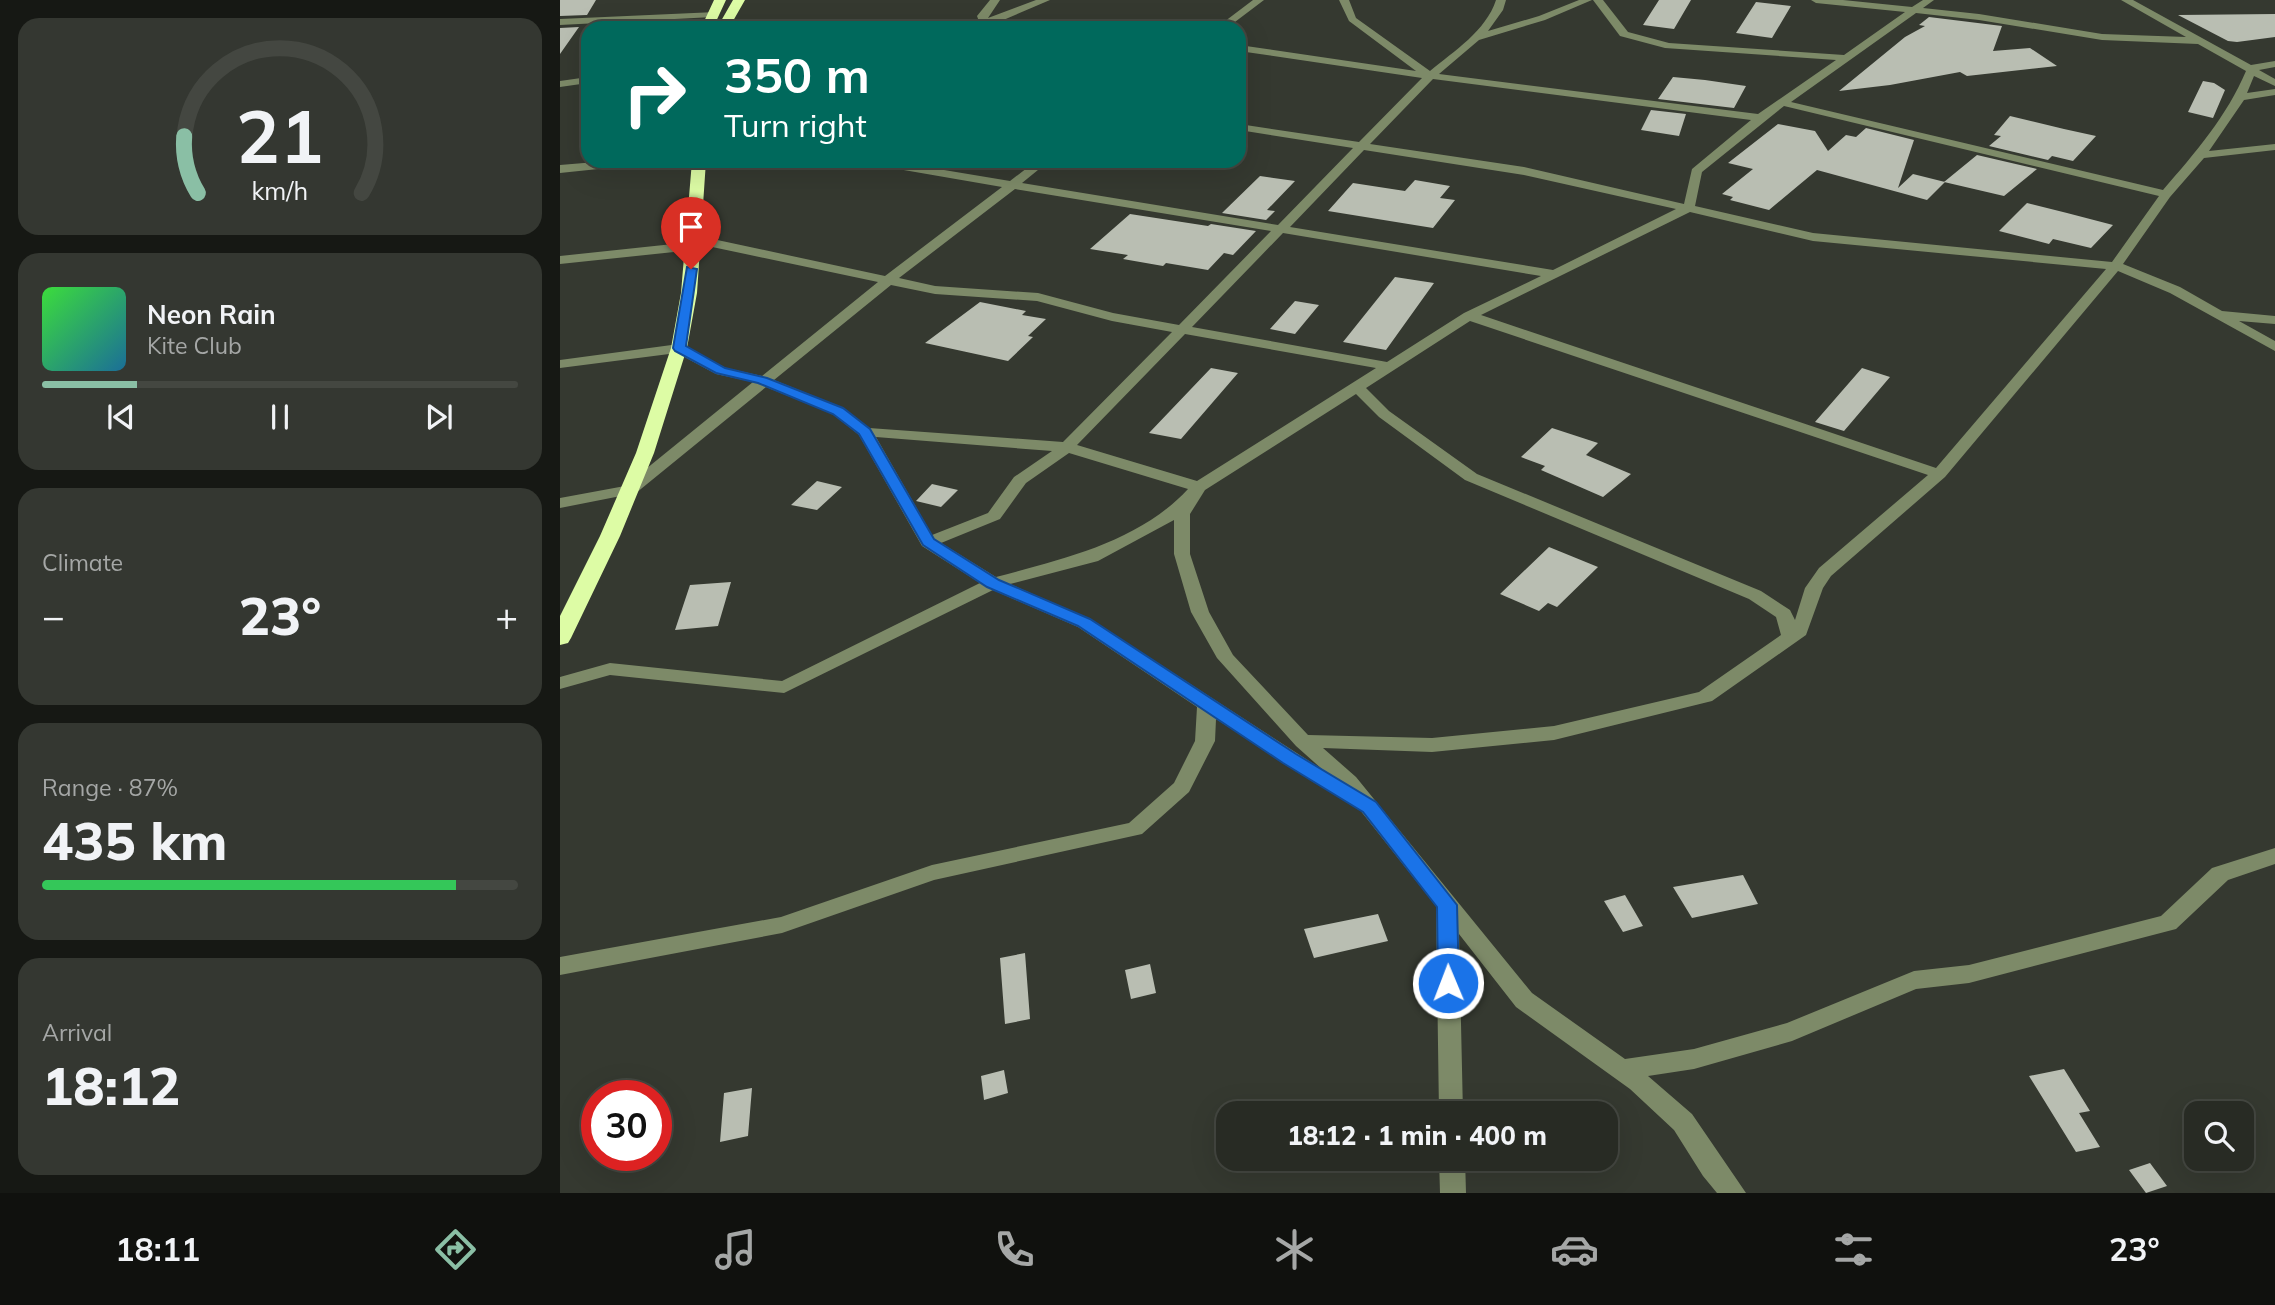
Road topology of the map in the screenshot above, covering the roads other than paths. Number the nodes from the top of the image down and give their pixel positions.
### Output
1 (720, 0) edge
2 (739, 0) edge
3 (995, 0) edge
4 (1045, 0) edge
5 (1259, 0) edge
6 (1344, 0) edge
7 (1501, 0) edge
8 (1587, 0) edge
9 (1598, 0) edge
10 (1816, 0) edge
11 (1929, 0) edge
12 (2126, 0) edge
13 (1913, 12) junction
14 (713, 13) junction
15 (730, 13) junction
16 (709, 21) edge
17 (726, 21) edge
18 (983, 21) edge
19 (994, 21) edge
20 (1230, 21) edge
21 (560, 22) edge
22 (1475, 38) junction
23 (2198, 41) junction
24 (1246, 49) edge
25 (1847, 58) junction
26 (2234, 58) junction
27 (2275, 58) edge
28 (2275, 64) edge
29 (2252, 68) junction
30 (1430, 76) junction
31 (581, 81) edge
32 (2275, 83) edge
33 (560, 84) edge
34 (2275, 92) edge
35 (2240, 97) junction
36 (1783, 103) junction
37 (1760, 118) junction
38 (1246, 128) edge
39 (1361, 146) junction
40 (2275, 147) edge
41 (2200, 155) junction
42 (581, 167) edge
43 (698, 168) edge
44 (913, 168) edge
45 (1034, 168) edge
46 (560, 169) edge
47 (1014, 184) junction
48 (2166, 194) junction
49 (1689, 208) junction
50 (1277, 229) junction
51 (693, 242) junction
52 (560, 260) edge
53 (2117, 266) junction
54 (1554, 274) junction
55 (888, 280) junction
56 (2217, 314) junction
57 (1469, 316) junction
58 (2275, 320) edge
59 (1185, 328) junction
60 (2275, 347) edge
61 (679, 348) junction
62 (560, 364) edge
63 (1387, 366) junction
64 (762, 380) junction
65 (1356, 386) junction
66 (865, 432) junction
67 (1066, 447) junction
68 (1939, 474) junction
69 (1199, 487) junction
70 (630, 490) junction
71 (560, 503) edge
72 (929, 542) junction
73 (993, 583) junction
74 (1791, 637) junction
75 (560, 638) edge
76 (560, 682) edge
77 (1207, 704) junction
78 (1303, 741) junction
79 (1369, 807) junction
80 (2275, 856) edge
81 (1447, 905) junction
82 (560, 966) edge
83 (1620, 1070) junction
84 (1451, 1101) edge
85 (1452, 1171) edge
86 (1453, 1193) edge
87 (1733, 1193) edge

1 - 14 highway
2 - 15 highway
3 - 18 street
4 - 19 street
5 - 20 street
6 - 30 street
7 - 22 street
8 - 22 street
9 - 25 street
10 - 13 street
11 - 13 street
12 - 23 street
13 - 23 street
13 - 25 street
14 - 15 highway
14 - 16 highway
14 - 21 street
15 - 17 highway
22 - 30 street
23 - 26 street
24 - 30 street
25 - 36 street
26 - 27 street
26 - 29 street
28 - 29 street
29 - 32 street
29 - 35 street
30 - 37 street
30 - 39 street
31 - 33 street
34 - 35 street
35 - 41 street
36 - 37 street
36 - 48 street
37 - 49 street
38 - 39 street
39 - 49 street
39 - 50 street
40 - 41 street
41 - 48 street
42 - 46 street
43 - 51 highway
44 - 47 street
45 - 47 street
47 - 50 street
47 - 55 street
48 - 53 street
49 - 53 street
49 - 54 street
50 - 54 street
50 - 59 street
51 - 52 street
51 - 55 street
51 - 61 highway
53 - 56 street
53 - 68 street
54 - 57 street
55 - 59 street
55 - 64 street
56 - 58 street
56 - 60 street
57 - 63 street
57 - 68 street
59 - 63 street
59 - 67 street
61 - 62 street
61 - 64 street
61 - 70 highway
63 - 65 street
64 - 66 street
64 - 70 street
65 - 69 street
65 - 74 street
66 - 67 street
66 - 72 street
67 - 69 street
67 - 72 street
68 - 74 street
69 - 73 street
69 - 78 street
70 - 71 street
70 - 75 highway
72 - 73 street
73 - 76 street
73 - 77 street
74 - 78 street
77 - 79 street
77 - 82 street
78 - 79 street
79 - 81 street
80 - 83 street
81 - 83 street
81 - 84 street
83 - 87 street
85 - 86 street

